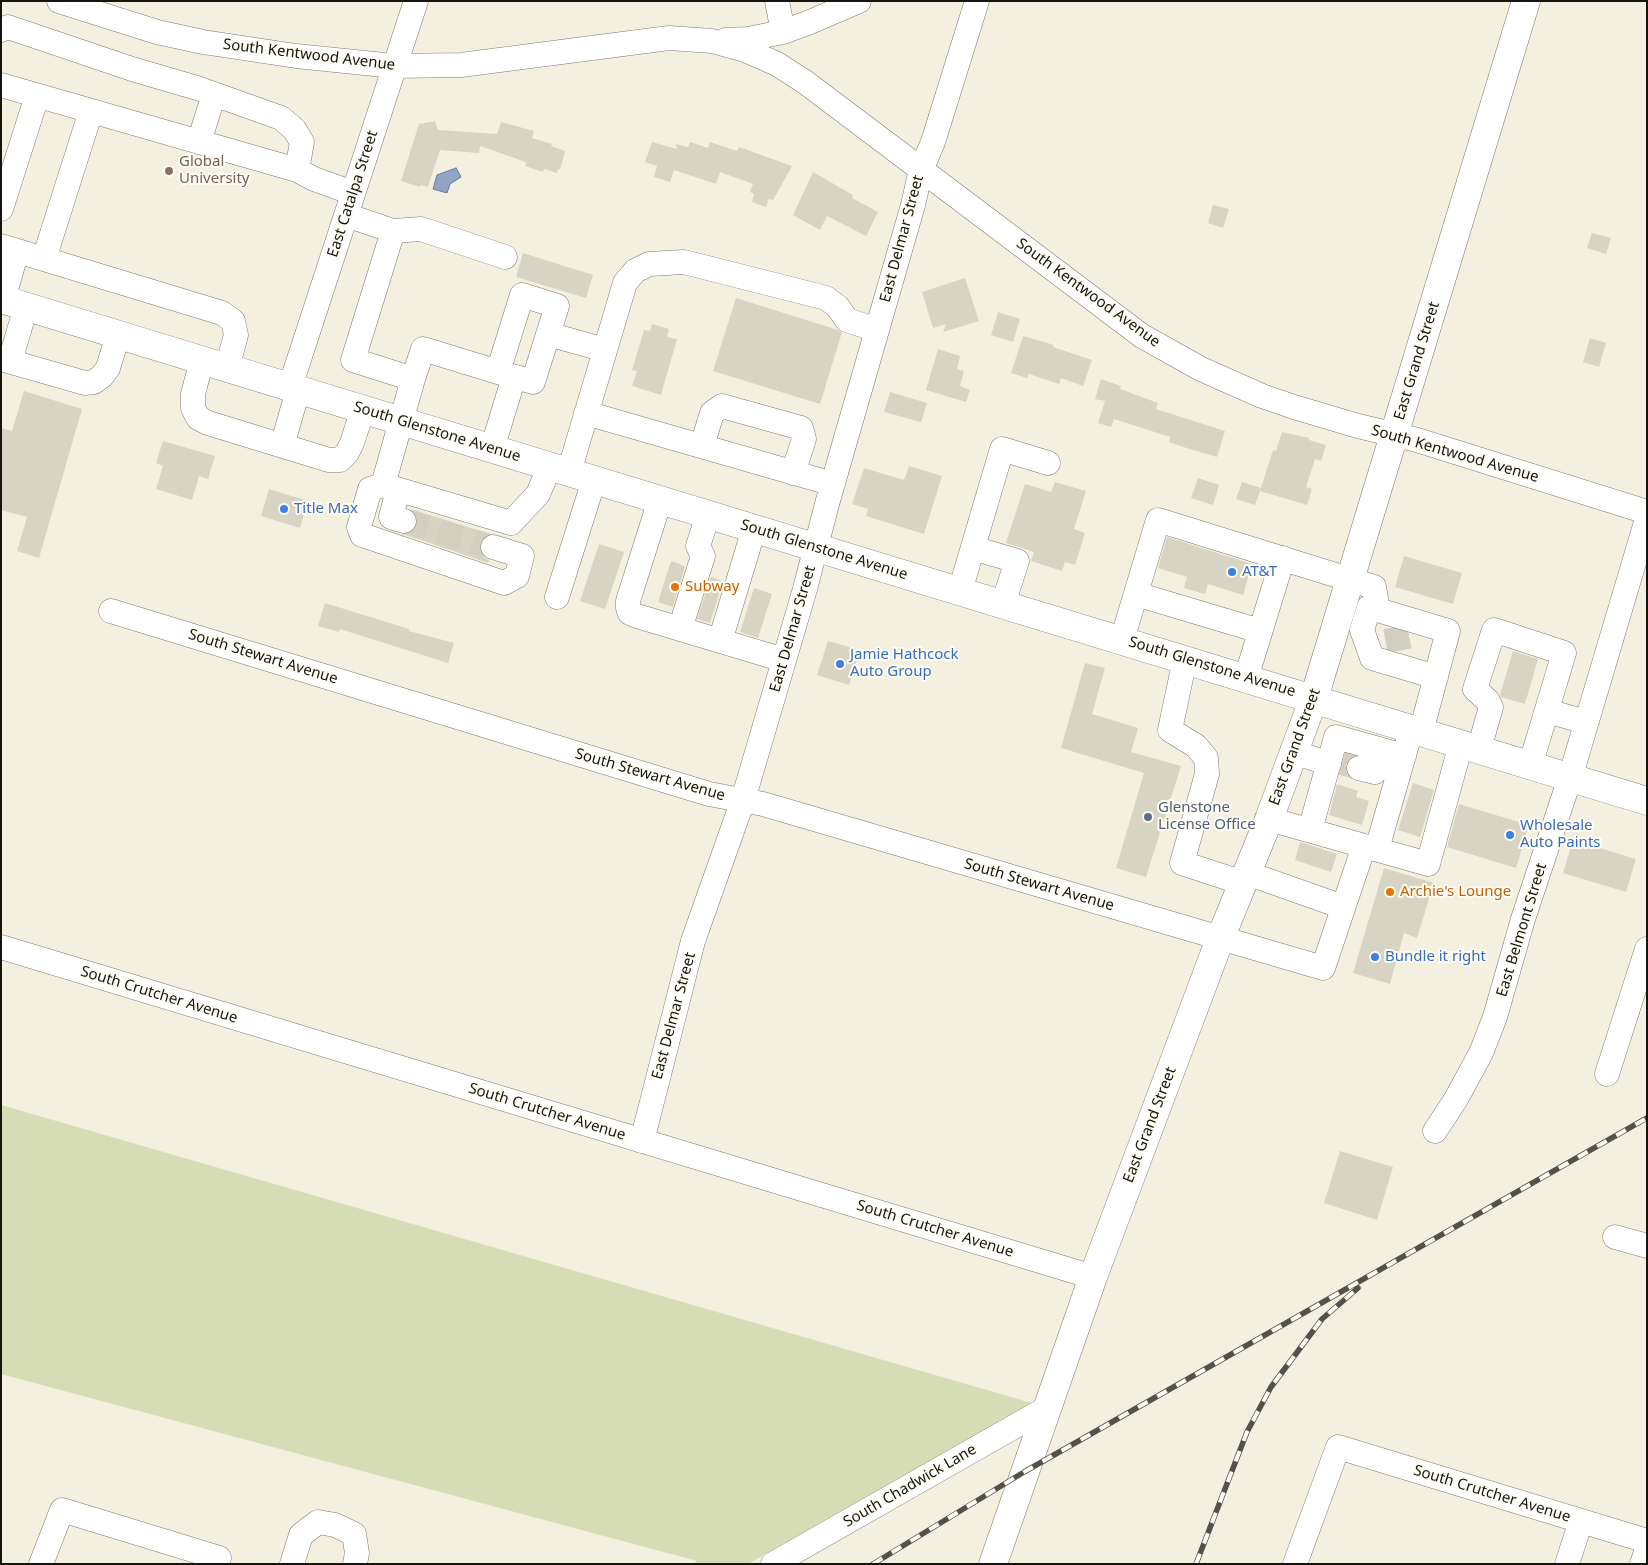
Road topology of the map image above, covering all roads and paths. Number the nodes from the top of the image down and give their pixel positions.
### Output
1 (59, 1) edge
2 (416, 1) edge
3 (777, 1) edge
4 (859, 1) edge
5 (977, 1) edge
6 (1526, 1) edge
7 (1, 30) edge
8 (783, 32) junction
9 (712, 41) junction
10 (394, 66) junction
11 (1, 86) edge
12 (214, 94) junction
13 (37, 96) junction
14 (90, 111) junction
15 (199, 142) junction
16 (297, 170) junction
17 (921, 170) junction
18 (353, 192) junction
19 (1, 209) edge
20 (346, 215) junction
21 (394, 231) junction
22 (9, 249) edge
23 (505, 257) dead end
24 (44, 259) junction
25 (10, 302) edge
26 (877, 330) junction
27 (548, 334) junction
28 (118, 335) junction
29 (605, 350) junction
30 (6, 360) edge
31 (214, 364) junction
32 (506, 374) junction
33 (413, 379) junction
34 (294, 389) junction
35 (363, 409) junction
36 (586, 413) junction
37 (402, 421) junction
38 (1395, 434) junction
39 (282, 446) junction
40 (702, 446) junction
41 (492, 449) junction
42 (1048, 463) dead end
43 (793, 472) junction
44 (571, 473) junction
45 (833, 484) junction
46 (391, 487) junction
47 (660, 500) junction
48 (1647, 512) edge
49 (708, 514) junction
50 (1647, 519) edge
51 (404, 521) tunnel mouth
52 (511, 523) junction
53 (754, 528) junction
54 (816, 547) junction
55 (973, 548) junction
56 (1282, 558) junction
57 (1351, 578) junction
58 (960, 591) junction
59 (1136, 594) junction
60 (557, 598) dead end
61 (1003, 604) junction
62 (111, 611) dead end
63 (1388, 617) junction
64 (680, 629) junction
65 (1260, 631) junction
66 (1122, 640) junction
67 (720, 641) junction
68 (1185, 659) junction
69 (784, 660) junction
70 (1436, 677) junction
71 (1246, 678) junction
72 (1314, 698) junction
73 (1355, 711) junction
74 (1547, 711) junction
75 (1586, 722) junction
76 (1416, 730) junction
77 (1347, 740) junction
78 (1470, 747) junction
79 (1294, 752) junction
80 (1398, 754) junction
81 (1530, 766) junction
82 (1343, 769) junction
83 (1570, 778) junction
84 (743, 800) junction
85 (1647, 801) edge
86 (1269, 819) junction
87 (1310, 830) junction
88 (1370, 848) junction
89 (1245, 878) junction
90 (1343, 907) junction
91 (1220, 939) junction
92 (1, 947) edge
93 (1647, 949) edge
94 (1606, 1074) dead end
95 (1435, 1131) dead end
96 (642, 1141) junction
97 (1615, 1237) dead end
98 (1647, 1246) edge
99 (1093, 1277) junction
100 (1047, 1408) junction
101 (1581, 1521) junction
102 (1647, 1542) edge
103 (1647, 1549) edge
104 (219, 1558) dead end
105 (41, 1564) edge
106 (292, 1564) edge
107 (355, 1564) edge
108 (773, 1564) edge
109 (993, 1564) edge
110 (1295, 1564) edge
111 (1567, 1564) edge
112 (1642, 1564) edge

1 - 10 street, South Kentwood Avenue
2 - 10 street, East Catalpa Street
3 - 8 street
4 - 8 street
5 - 17 street, East Delmar Street
6 - 38 main road, East Grand Street
7 - 12 street
8 - 9 street, South Kentwood Avenue
9 - 10 street, South Kentwood Avenue
9 - 17 street, South Kentwood Avenue
10 - 18 street, East Catalpa Street
11 - 13 street
12 - 15 street
12 - 16 street
13 - 14 street
13 - 19 street
14 - 15 street
14 - 24 street
15 - 16 street
16 - 18 street
17 - 26 street, East Delmar Street
17 - 38 street, South Kentwood Avenue
18 - 20 street, East Catalpa Street
20 - 21 street
20 - 34 street, East Catalpa Street
21 - 23 street
21 - 33 street
22 - 24 street
22 - 25 street
24 - 31 street
25 - 28 main road, South Glenstone Avenue
25 - 30 street
26 - 29 street
26 - 45 street, East Delmar Street
27 - 29 street
27 - 32 street
27 - 32 street
28 - 30 street
28 - 31 main road, South Glenstone Avenue
29 - 36 street
31 - 34 main road, South Glenstone Avenue
31 - 39 street
32 - 33 street
32 - 41 street
33 - 37 street
34 - 35 main road, South Glenstone Avenue
34 - 39 street, East Catalpa Street
35 - 37 main road, South Glenstone Avenue
35 - 39 street
36 - 40 street
36 - 44 street
37 - 41 main road, South Glenstone Avenue
37 - 46 street
38 - 48 street, South Kentwood Avenue
38 - 57 main road, East Grand Street
40 - 43 street
40 - 43 street
41 - 44 main road, South Glenstone Avenue
42 - 55 street
43 - 45 street
44 - 47 main road, South Glenstone Avenue
44 - 52 street
44 - 60 street
45 - 54 street, East Delmar Street
46 - 51 street
46 - 52 street
46 - 52 street
47 - 49 main road, South Glenstone Avenue
47 - 64 street
49 - 53 main road, South Glenstone Avenue
49 - 64 street
50 - 75 street, East Belmont Street
53 - 54 main road, South Glenstone Avenue
53 - 67 street
54 - 58 main road, South Glenstone Avenue
54 - 69 street, East Delmar Street
55 - 58 street
55 - 61 street
56 - 57 street
56 - 59 street
56 - 65 street
57 - 63 street
57 - 72 main road, East Grand Street
58 - 61 main road, South Glenstone Avenue
59 - 65 street
59 - 66 street
61 - 66 main road, South Glenstone Avenue
62 - 84 street, South Stewart Avenue
63 - 70 street
63 - 70 street
64 - 67 street
65 - 71 street
66 - 68 main road, South Glenstone Avenue
67 - 69 street
68 - 71 main road, South Glenstone Avenue
68 - 89 street
69 - 84 street, East Delmar Street
70 - 76 street
71 - 72 main road, South Glenstone Avenue
72 - 73 main road, South Glenstone Avenue
72 - 79 main road, East Grand Street
73 - 76 main road, South Glenstone Avenue
73 - 77 street
74 - 75 street
74 - 78 street
74 - 81 street
75 - 83 street, East Belmont Street
76 - 78 main road, South Glenstone Avenue
76 - 80 street
77 - 80 street
77 - 82 street
78 - 81 main road, South Glenstone Avenue
78 - 88 street
79 - 82 street
79 - 86 main road, East Grand Street
80 - 82 street
80 - 88 street
81 - 83 main road, South Glenstone Avenue
82 - 87 street
83 - 85 main road, South Glenstone Avenue
83 - 95 street, East Belmont Street
84 - 91 street, South Stewart Avenue
84 - 96 street, East Delmar Street
86 - 87 street
86 - 89 main road, East Grand Street
87 - 88 street
88 - 90 street
89 - 90 street
89 - 91 main road, East Grand Street
90 - 91 street, South Stewart Avenue
91 - 99 main road, East Grand Street
92 - 96 street, South Crutcher Avenue
93 - 94 street
96 - 99 street, South Crutcher Avenue
97 - 98 street
99 - 100 main road, East Grand Street
100 - 108 street, South Chadwick Lane
100 - 109 main road, East Grand Street
101 - 102 street, South Crutcher Avenue
101 - 110 street, South Crutcher Avenue
101 - 111 street
103 - 112 street
104 - 105 street
106 - 107 street

